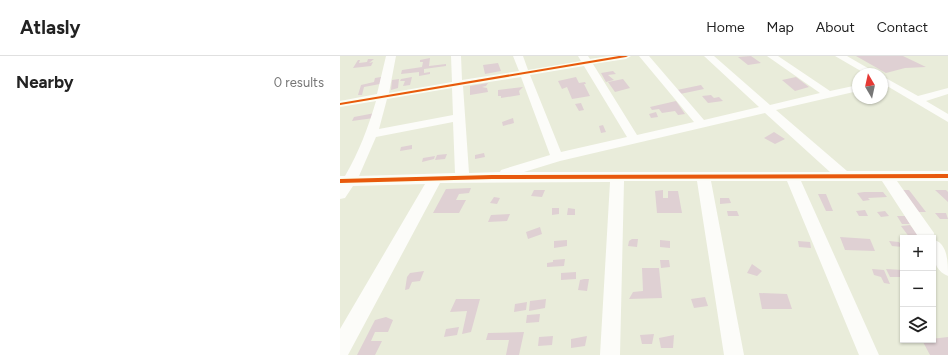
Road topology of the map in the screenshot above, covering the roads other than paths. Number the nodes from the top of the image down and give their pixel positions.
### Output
1 (391, 56) edge
2 (456, 56) edge
3 (518, 56) edge
4 (626, 56) edge
5 (644, 56) edge
6 (709, 56) edge
7 (772, 56) edge
8 (840, 56) edge
9 (585, 59) edge
10 (862, 68) edge
11 (524, 74) junction
12 (888, 84) edge
13 (457, 85) junction
14 (852, 89) edge
15 (948, 91) edge
16 (829, 95) junction
17 (383, 97) junction
18 (918, 100) junction
19 (340, 104) edge
20 (767, 108) junction
21 (459, 117) junction
22 (948, 119) edge
23 (702, 124) junction
24 (371, 134) junction
25 (634, 139) junction
26 (557, 157) junction
27 (843, 176) junction
28 (886, 176) junction
29 (948, 176) edge
30 (492, 177) junction
31 (703, 177) junction
32 (792, 177) junction
33 (617, 178) junction
34 (435, 179) junction
35 (462, 179) junction
36 (345, 181) edge
37 (340, 194) edge
38 (926, 235) edge
39 (936, 250) edge
40 (948, 268) edge
41 (340, 349) edge
42 (610, 355) edge
43 (734, 355) edge
44 (869, 355) edge

1 - 17 street
2 - 13 street
3 - 11 street
4 - 9 street
5 - 23 street
6 - 20 street
7 - 16 street
8 - 10 street
9 - 11 street
9 - 25 street
11 - 13 street
11 - 26 street
12 - 18 street
13 - 17 street
13 - 21 street
14 - 16 street
15 - 18 street
16 - 20 street
17 - 19 street
17 - 24 street
18 - 22 street
20 - 23 street
20 - 27 street
21 - 24 street
21 - 35 street
23 - 25 street
24 - 36 street
25 - 26 street
26 - 30 street
27 - 28 street
27 - 32 street
28 - 29 street
28 - 38 street
30 - 33 street
30 - 35 street
31 - 32 street
31 - 33 street
31 - 43 street
32 - 44 street
33 - 42 street
34 - 35 street
34 - 36 street
34 - 41 street
36 - 37 street
39 - 40 street

